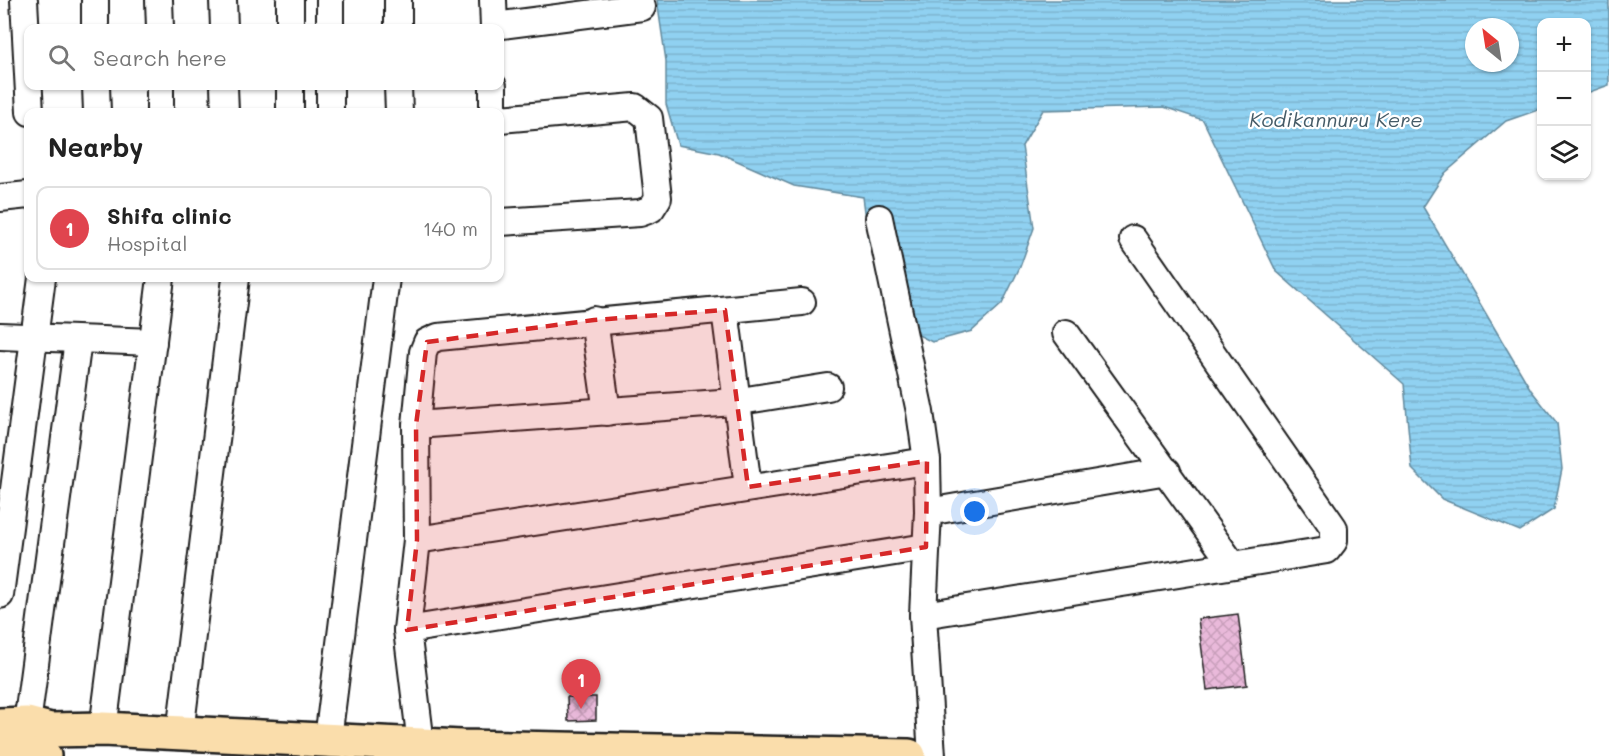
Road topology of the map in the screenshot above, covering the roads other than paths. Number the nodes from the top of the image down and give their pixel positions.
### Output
1 (24, 0) edge
2 (95, 0) edge
3 (159, 0) edge
4 (223, 0) edge
5 (290, 0) edge
6 (330, 0) edge
7 (398, 0) edge
8 (493, 0) edge
9 (642, 7) dead end
10 (25, 24) edge
11 (95, 24) edge
12 (160, 24) edge
13 (224, 24) edge
14 (290, 24) edge
15 (330, 24) edge
16 (398, 24) edge
17 (494, 24) edge
18 (504, 26) edge
19 (29, 90) edge
20 (96, 90) edge
21 (160, 90) edge
22 (224, 90) edge
23 (290, 90) edge
24 (330, 90) edge
25 (398, 90) edge
26 (493, 90) edge
27 (30, 108) edge
28 (97, 108) edge
29 (160, 108) edge
30 (225, 108) edge
31 (290, 108) edge
32 (330, 108) edge
33 (399, 108) edge
34 (493, 108) edge
35 (504, 119) edge
36 (24, 195) edge
37 (0, 198) edge
38 (879, 218) dead end
39 (504, 222) edge
40 (1133, 239) dead end
41 (42, 282) edge
42 (160, 282) edge
43 (236, 282) edge
44 (386, 282) edge
45 (802, 302) dead end
46 (724, 310) junction
47 (594, 320) junction
48 (1066, 333) dead end
49 (0, 336) edge
50 (36, 337) junction
51 (78, 340) junction
52 (153, 342) junction
53 (828, 387) dead end
54 (734, 402) junction
55 (607, 412) junction
56 (416, 425) junction
57 (927, 461) junction
58 (1167, 471) junction
59 (748, 487) junction
60 (928, 512) junction
61 (417, 540) junction
62 (926, 547) junction
63 (1233, 565) junction
64 (0, 595) edge
65 (923, 615) junction
66 (407, 630) junction
67 (13, 725) edge
68 (103, 729) junction
69 (180, 733) junction
70 (421, 744) junction
71 (340, 745) edge
72 (0, 755) edge
73 (44, 756) edge
74 (909, 756) edge
75 (932, 756) edge

1 - 10 street
2 - 11 street
3 - 12 street
4 - 13 street
5 - 14 street
6 - 15 street
7 - 16 street
8 - 17 street
9 - 18 street
19 - 27 street
20 - 28 street
21 - 29 street
22 - 30 street
23 - 31 street
24 - 32 street
25 - 33 street
26 - 34 street
35 - 39 street
36 - 37 street
38 - 57 street
40 - 63 street
41 - 50 street
42 - 52 street
43 - 69 street
44 - 71 street
45 - 46 street
46 - 47 street
46 - 54 street
47 - 55 street
47 - 56 street
48 - 58 street
49 - 50 street
50 - 51 street
50 - 64 street
51 - 52 street
51 - 67 street
52 - 68 street
53 - 54 street
54 - 55 street
54 - 59 street
55 - 56 street
56 - 61 street
57 - 59 street
57 - 60 street
58 - 60 street
58 - 63 street
59 - 61 street
60 - 62 street
61 - 66 street
62 - 65 street
62 - 66 street
63 - 65 street
65 - 75 street
66 - 70 street
67 - 68 main road
68 - 69 main road
69 - 71 main road
70 - 71 main road
70 - 74 main road
72 - 73 main road

